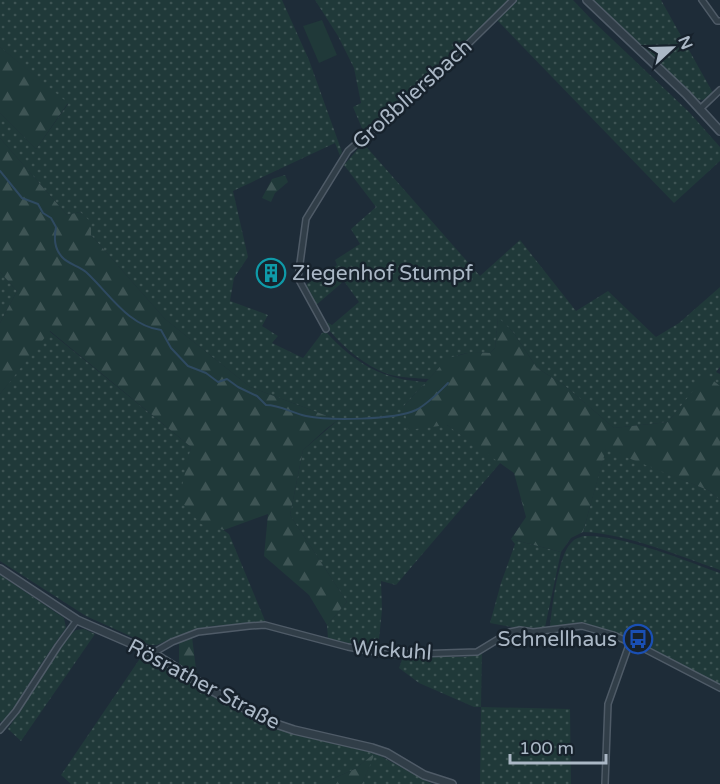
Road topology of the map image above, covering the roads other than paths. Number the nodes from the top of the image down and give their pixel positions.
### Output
1 (513, 0) edge
2 (587, 0) edge
3 (702, 0) edge
4 (720, 21) edge
5 (720, 90) edge
6 (700, 109) junction
7 (720, 131) edge
8 (326, 329) dead end
9 (0, 569) edge
10 (77, 620) junction
11 (630, 642) junction
12 (153, 653) junction
13 (720, 688) edge
14 (0, 730) edge
15 (452, 784) edge
16 (605, 784) edge

1 - 8 street, Großbliersbach
2 - 6 street
3 - 4 street
5 - 6 street
6 - 7 street
9 - 10 street, Rösrather Straße
10 - 12 street, Rösrather Straße
10 - 14 street
11 - 12 street, Wickuhl
11 - 13 street, Wickuhl
11 - 16 street
12 - 15 street, Rösrather Straße

